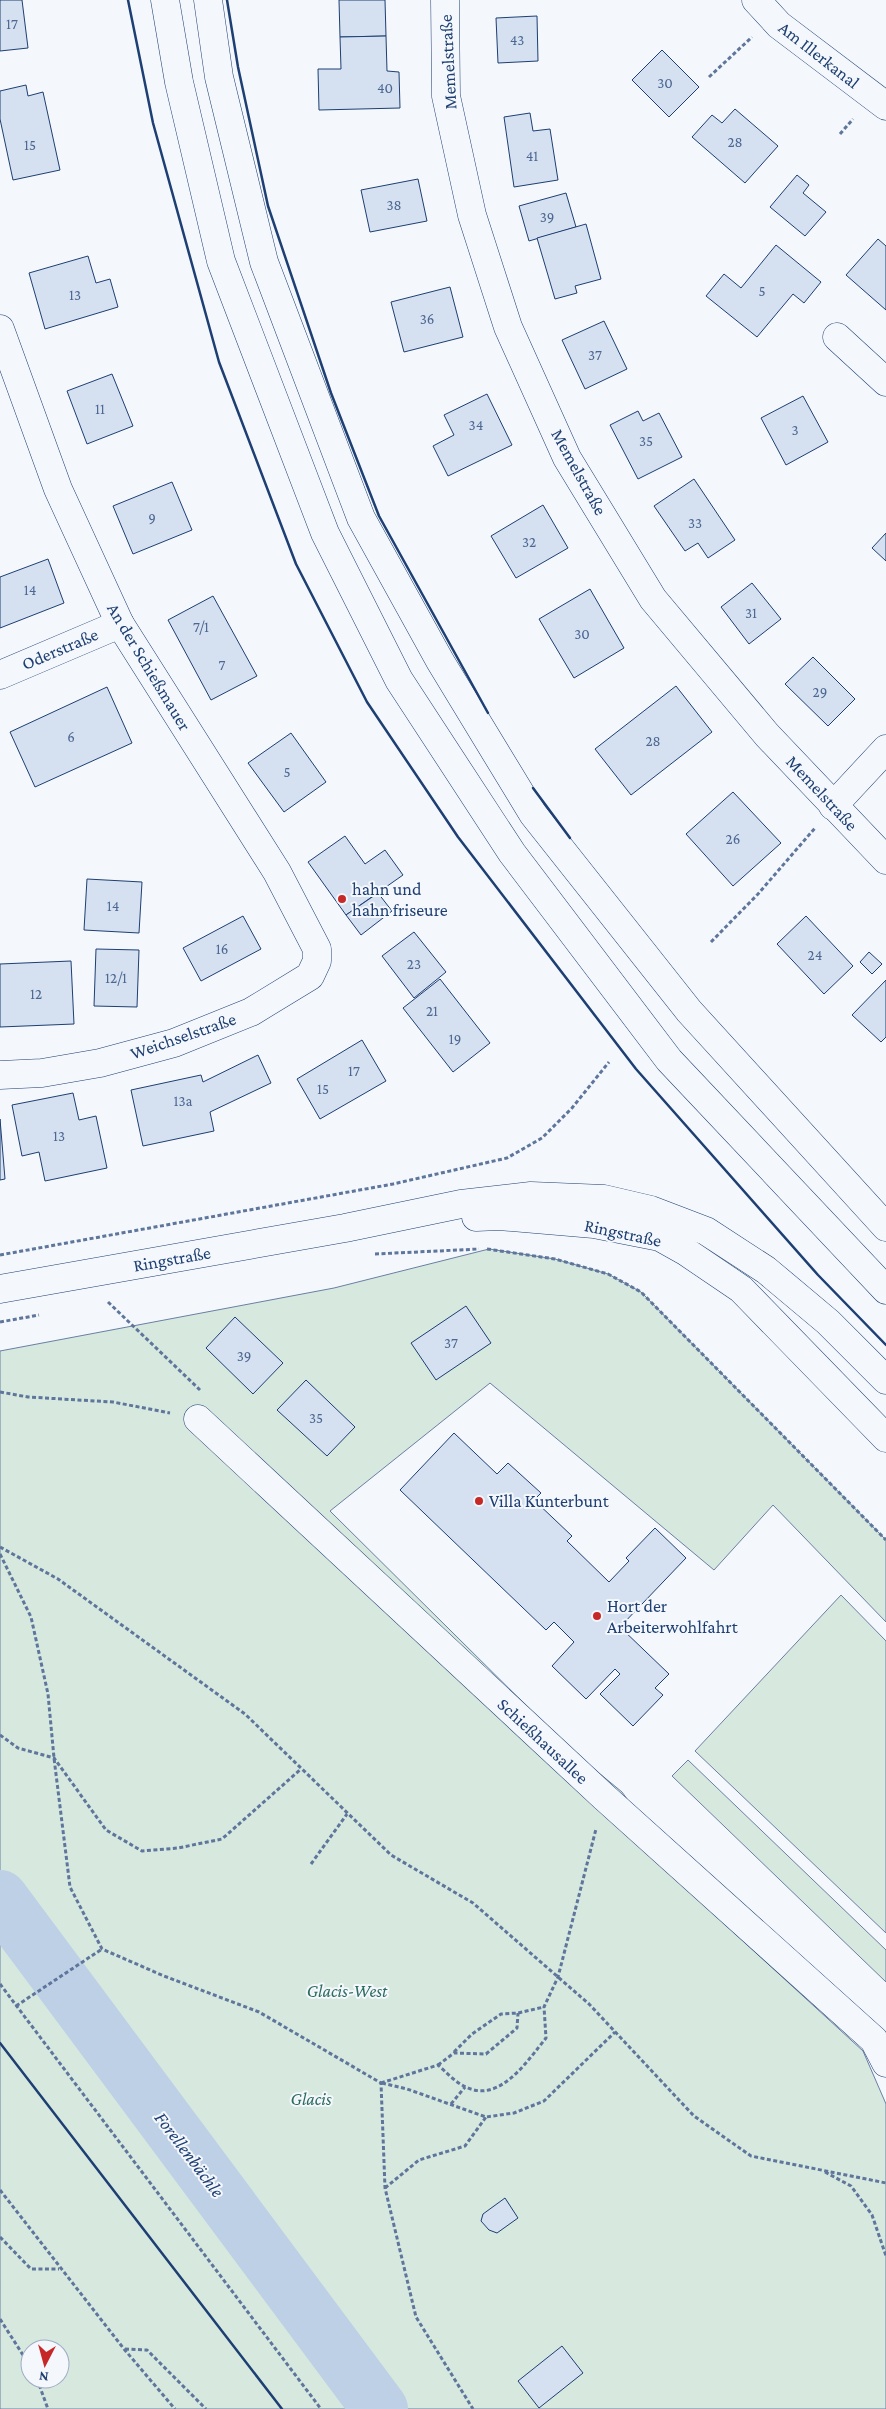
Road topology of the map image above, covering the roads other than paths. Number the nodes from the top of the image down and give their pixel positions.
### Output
1 (165, 0) edge
2 (208, 0) edge
3 (445, 0) edge
4 (764, 9) edge
5 (886, 106) edge
6 (0, 329) edge
7 (837, 338) dead end
8 (886, 382) edge
9 (120, 624) junction
10 (0, 675) edge
11 (886, 749) edge
12 (833, 806) junction
13 (886, 860) edge
14 (317, 961) joint
15 (0, 1075) edge
16 (886, 1227) edge
17 (344, 1228) junction
18 (0, 1289) edge
19 (886, 1290) edge
20 (886, 1380) edge
21 (198, 1418) road end
22 (886, 1438) edge
23 (886, 2063) edge

1 - 19 main road
2 - 16 main road
3 - 12 main road, Memelstraße
4 - 5 main road, Am Illerkanal
6 - 9 main road, An der Schießmauer
7 - 8 main road
9 - 10 main road, Oderstraße
9 - 14 main road, An der Schießmauer
11 - 12 main road
12 - 13 main road, Memelstraße
14 - 15 main road, Weichselstraße
17 - 18 main road, Ringstraße
17 - 20 main road, Ringstraße
17 - 22 main road, Ringstraße
21 - 23 main road, Schießhausallee

